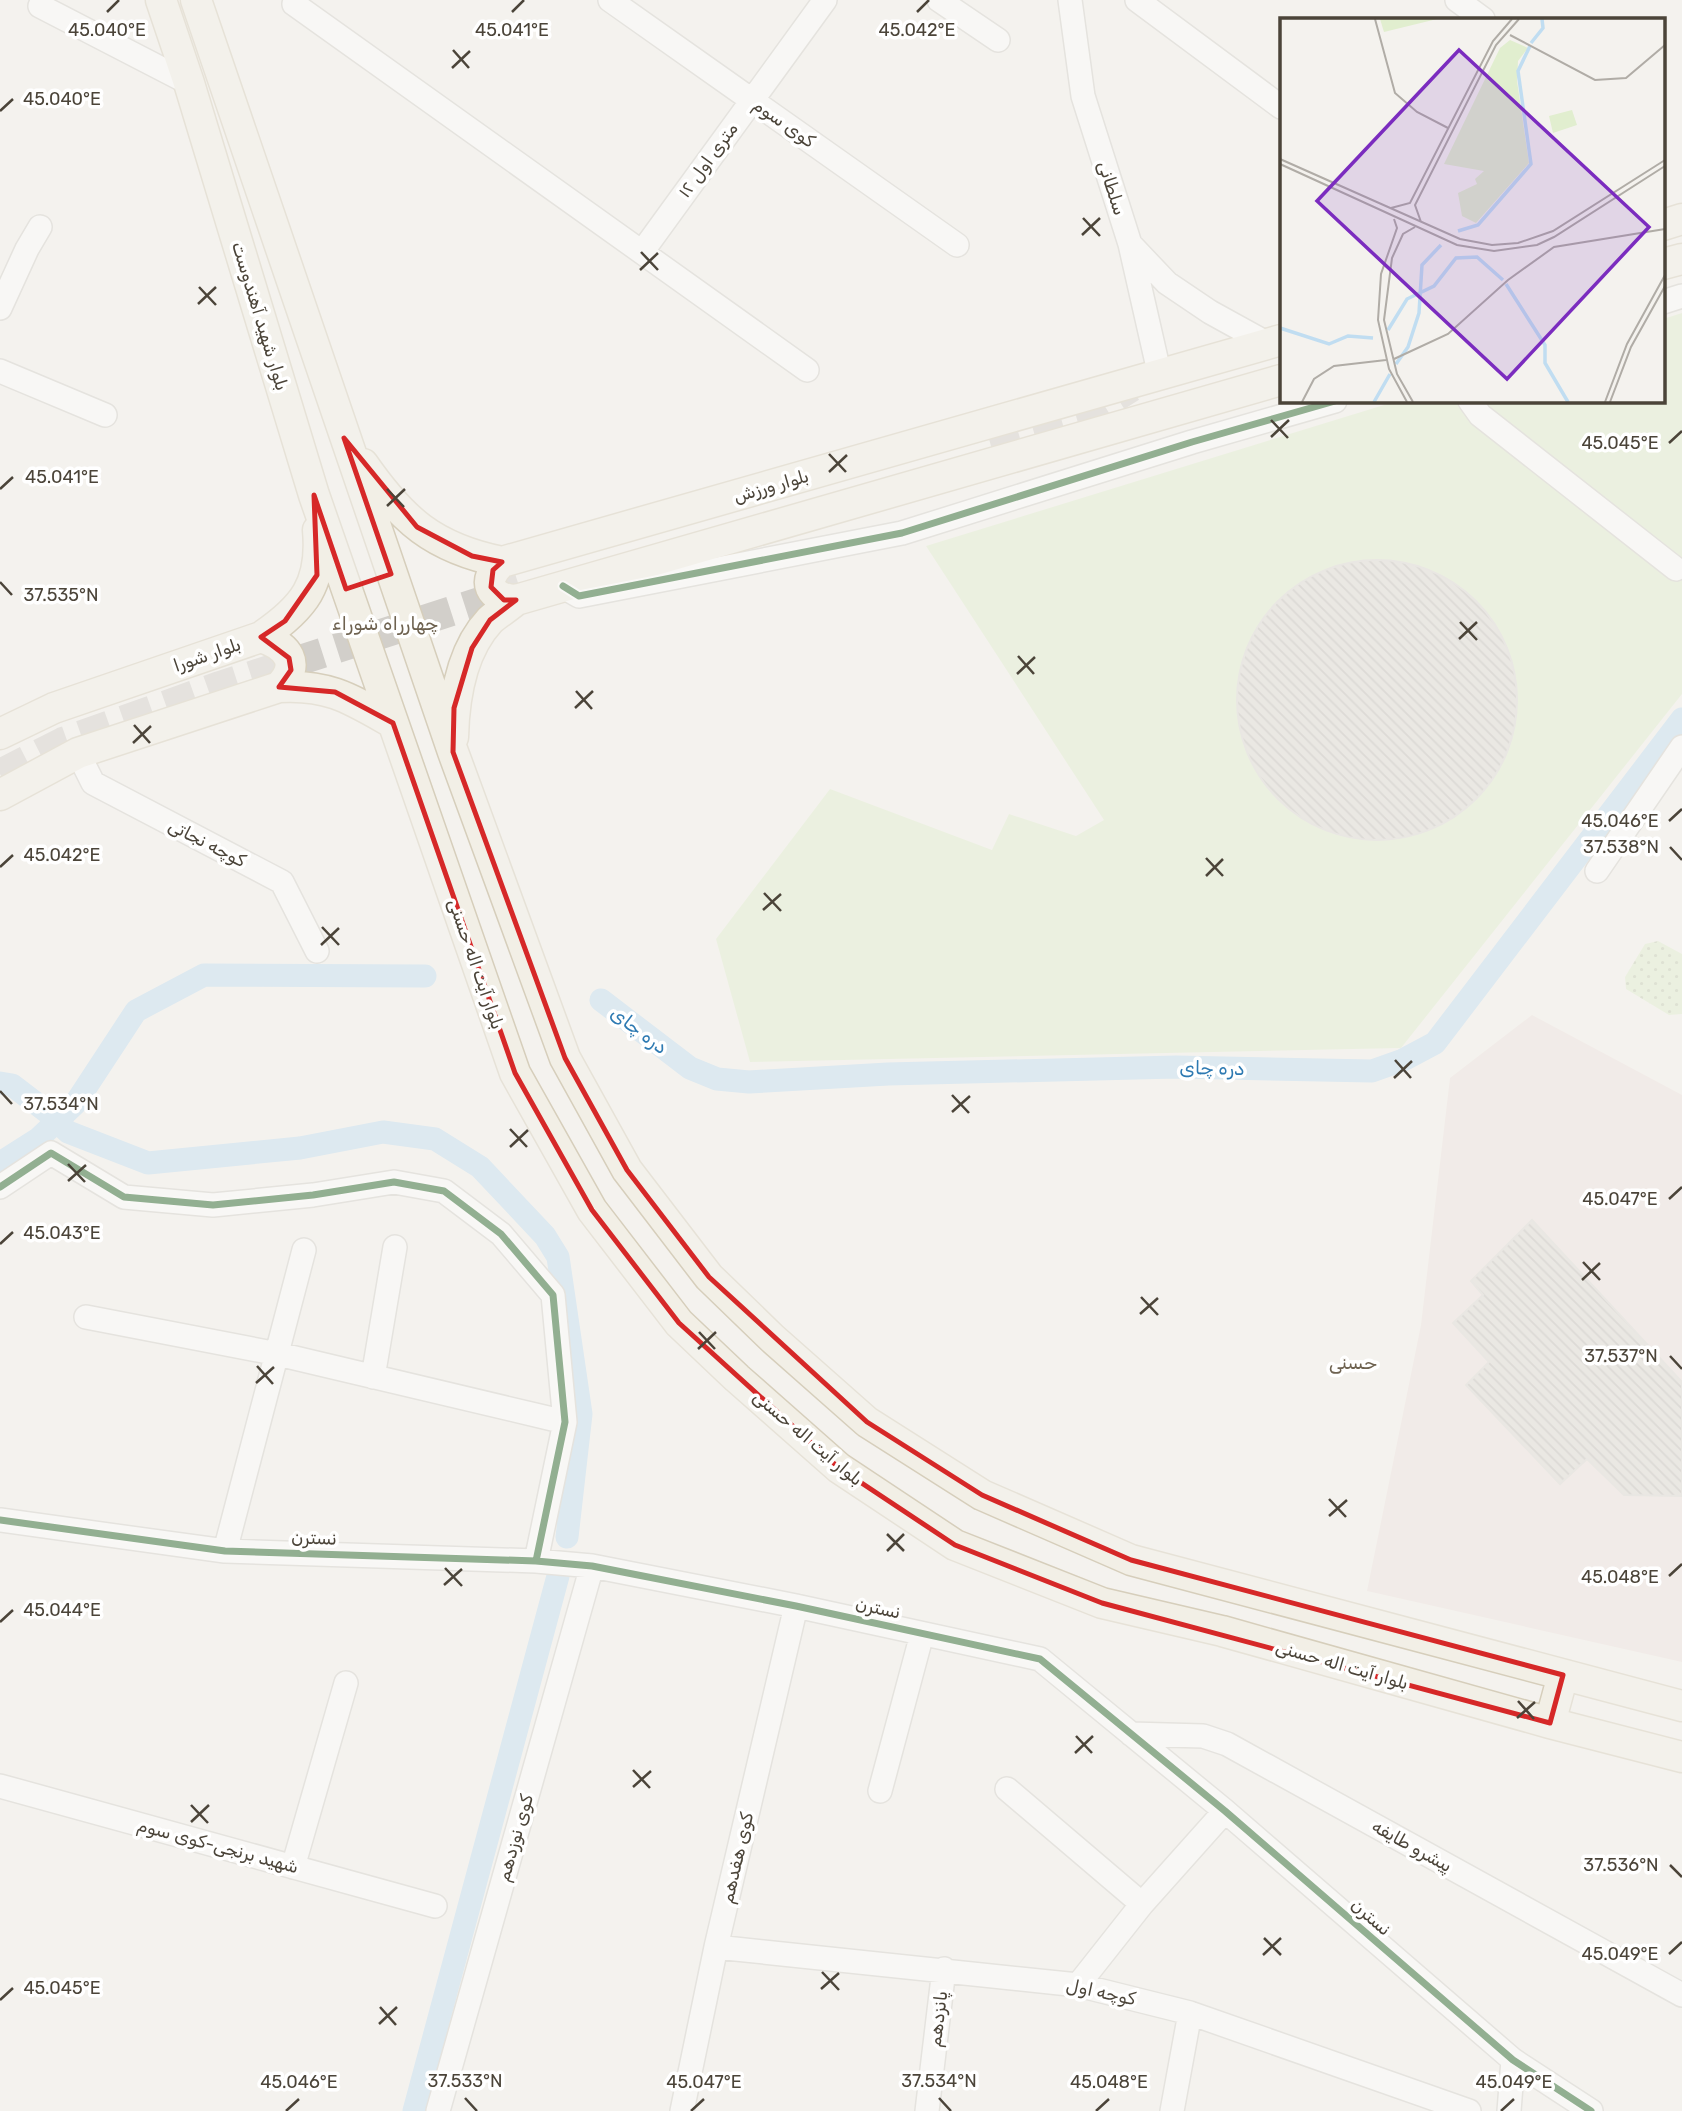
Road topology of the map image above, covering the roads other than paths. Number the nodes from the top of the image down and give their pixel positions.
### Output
1 (160, 0) edge
2 (196, 0) edge
3 (610, 0) edge
4 (825, 0) edge
5 (939, 0) edge
6 (1070, 0) edge
7 (1137, 0) edge
8 (1457, 0) edge
9 (294, 4) dead end
10 (40, 6) dead end
11 (1482, 18) edge
12 (998, 40) dead end
13 (189, 83) junction
14 (752, 100) junction
15 (1280, 106) edge
16 (1682, 219) edge
17 (1664, 225) edge
18 (40, 227) dead end
19 (1130, 244) junction
20 (957, 245) dead end
21 (642, 252) junction
22 (1682, 259) edge
23 (1664, 264) edge
24 (1682, 296) edge
25 (1664, 302) edge
26 (0, 308) edge
27 (1274, 342) edge
28 (807, 370) dead end
29 (0, 371) edge
30 (1160, 376) junction
31 (1280, 380) edge
32 (1332, 402) edge
33 (1471, 402) edge
34 (1173, 413) junction
35 (105, 415) dead end
36 (344, 438) junction
37 (1192, 442) junction
38 (314, 495) junction
39 (502, 562) junction
40 (1676, 569) dead end
41 (391, 573) junction
42 (563, 586) junction
43 (346, 589) junction
44 (516, 600) junction
45 (360, 631) joint
46 (261, 637) junction
47 (421, 659) junction
48 (376, 675) junction
49 (279, 687) junction
50 (393, 723) junction
51 (0, 734) edge
52 (1682, 747) edge
53 (453, 752) junction
54 (78, 753) junction
55 (0, 794) edge
56 (1597, 870) dead end
57 (317, 951) dead end
58 (0, 1187) edge
59 (394, 1247) dead end
60 (304, 1250) dead end
61 (86, 1317) dead end
62 (278, 1354) junction
63 (373, 1377) junction
64 (565, 1422) junction
65 (0, 1520) edge
66 (225, 1551) junction
67 (536, 1561) junction
68 (592, 1566) junction
69 (796, 1606) junction
70 (922, 1634) junction
71 (1563, 1675) junction
72 (346, 1683) dead end
73 (1682, 1706) edge
74 (1550, 1723) junction
75 (1131, 1734) junction
76 (1682, 1756) edge
77 (0, 1786) edge
78 (1007, 1789) dead end
79 (880, 1791) dead end
80 (1225, 1811) junction
81 (293, 1867) junction
82 (1142, 1904) junction
83 (435, 1906) dead end
84 (716, 1947) junction
85 (944, 1969) junction
86 (1078, 1985) junction
87 (1682, 1995) edge
88 (1190, 2013) junction
89 (1513, 2060) junction
90 (438, 2111) edge
91 (682, 2111) edge
92 (927, 2111) edge
93 (1172, 2111) edge
94 (1469, 2111) edge
95 (1509, 2111) edge
96 (1591, 2111) edge

1 - 13 main road, بلوار شهید آهندوست
2 - 36 main road
3 - 14 street, کوی سوم
4 - 14 street, ۱۲ متری اول
5 - 12 street
6 - 19 street, سلطانی
7 - 15 street
8 - 11 street
9 - 21 street
10 - 13 street
13 - 38 main road, بلوار شهید آهندوست
14 - 20 street, کوی سوم
14 - 21 street, ۱۲ متری اول
16 - 17 main road
18 - 26 street
19 - 27 street
19 - 30 street, سلطانی
21 - 28 street
22 - 23 main road
24 - 25 street
27 - 30 main road, بلوار ورزش
29 - 35 street
30 - 39 main road, بلوار ورزش
31 - 34 main road
32 - 37 street
33 - 40 street
34 - 37 street
34 - 42 main road
36 - 39 main road, بلوار ورزش
36 - 41 main road
37 - 42 street
38 - 43 main road, بلوار شهید آهندوست
38 - 46 main road, بلوار شورا
39 - 44 main road
41 - 43 main road
41 - 47 main road
42 - 44 main road
43 - 45 main road, بلوار شهید آهندوست
44 - 53 main road
45 - 48 main road, بلوار آیت اله حسنی
46 - 49 main road
46 - 51 main road, بلوار شورا
47 - 48 main road
47 - 53 main road
48 - 50 main road, بلوار آیت اله حسنی
49 - 50 main road
49 - 54 main road
50 - 74 main road, بلوار آیت اله حسنی
52 - 56 street
53 - 71 main road
54 - 55 main road
54 - 57 street, کوچه نجاتی
58 - 64 street
59 - 63 street
60 - 62 street
61 - 62 street
62 - 63 street
62 - 66 street
63 - 64 street
64 - 67 street
65 - 66 street, نسترن
66 - 67 street, نسترن
67 - 68 street, نسترن
68 - 69 street, نسترن
68 - 90 street, کوی نوزدهم
69 - 70 street, نسترن
69 - 84 street, کوی هفدهم
70 - 75 street, نسترن
70 - 79 street
71 - 73 main road
71 - 74 main road
72 - 81 street
74 - 76 main road, بلوار آیت اله حسنی
75 - 80 street, نسترن
75 - 87 street, پیشرو طایفه
77 - 81 street, شهید برنجی-کوی سوم
78 - 82 street
80 - 82 street
80 - 89 street, نسترن
81 - 83 street, شهید برنجی-کوی سوم
82 - 86 street
84 - 85 street, کوچه اول
84 - 91 street, کوی هفدهم
85 - 86 street, کوچه اول
85 - 92 street, پانزدهم
86 - 88 street, کوچه اول
88 - 93 street
88 - 94 street, کوچه اول
89 - 95 street
89 - 96 street, نسترن

